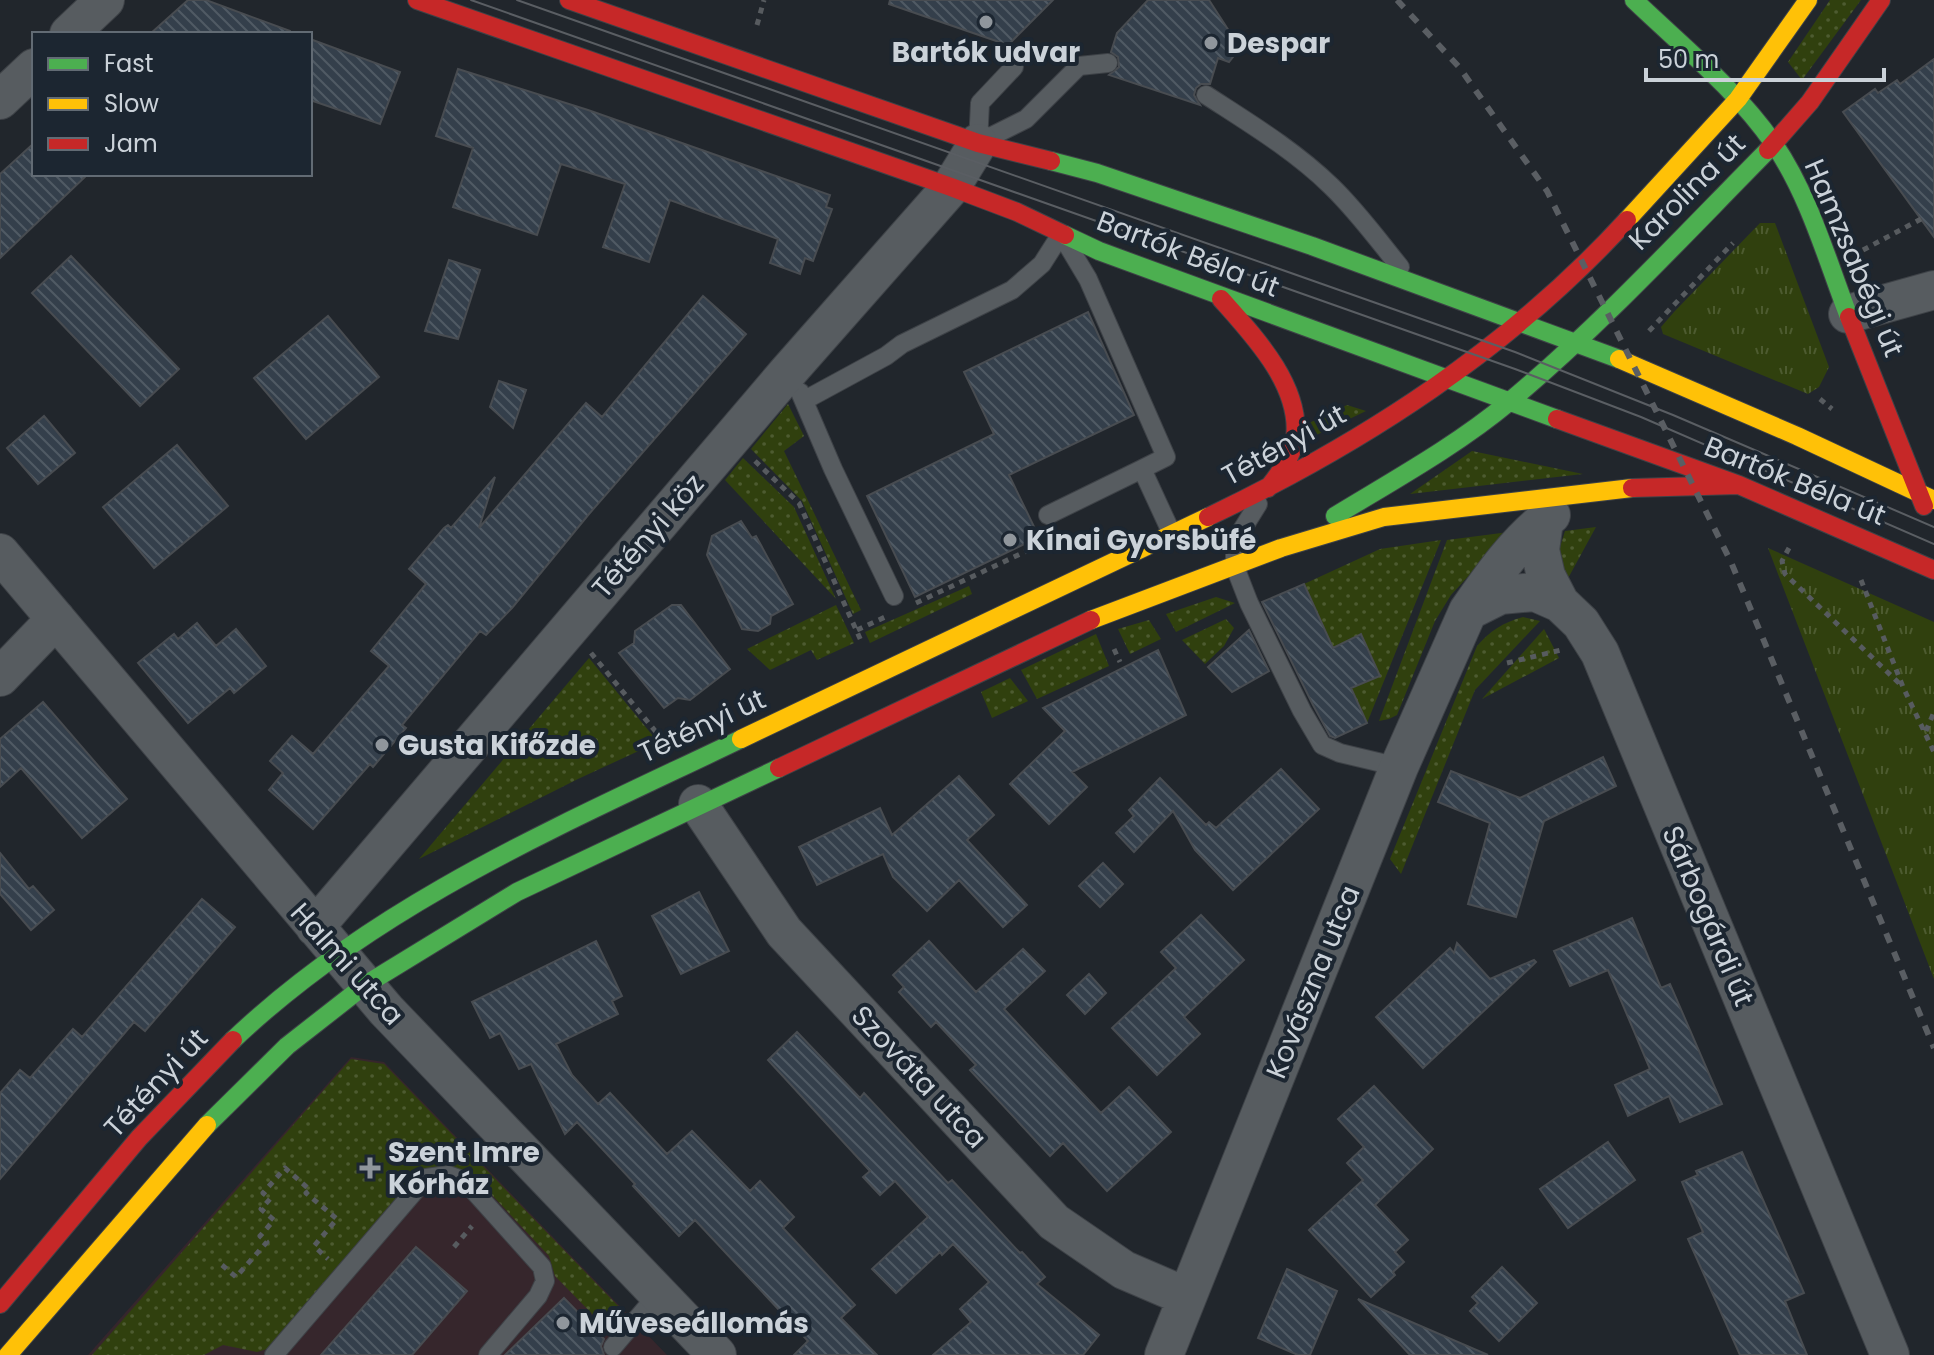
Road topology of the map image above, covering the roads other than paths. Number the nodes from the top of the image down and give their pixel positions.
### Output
1 (105, 0) edge
2 (417, 0) edge
3 (569, 0) edge
4 (1634, 0) edge
5 (1808, 0) edge
6 (1881, 0) edge
7 (594, 4) edge
8 (71, 32) edge
9 (1108, 63) dead end
10 (1014, 67) dead end
11 (32, 70) edge
12 (1206, 95) dead end
13 (1738, 99) junction
14 (0, 100) edge
15 (978, 143) junction
16 (1774, 144) junction
17 (951, 187) junction
18 (1061, 234) junction
19 (1415, 284) junction
20 (1934, 290) edge
21 (1219, 297) junction
22 (1848, 314) junction
23 (1521, 324) junction
24 (1574, 343) junction
25 (1547, 356) junction
26 (1386, 358) junction
27 (1473, 362) junction
28 (1626, 362) junction
29 (1493, 375) dead end
30 (1455, 383) junction
31 (796, 386) junction
32 (1509, 402) junction
33 (1142, 469) junction
34 (1739, 485) junction
35 (1268, 488) junction
36 (1576, 496) junction
37 (1926, 496) edge
38 (1048, 515) road end
39 (1544, 521) junction
40 (1934, 526) edge
41 (1172, 534) junction
42 (1281, 548) junction
43 (0, 553) edge
44 (1235, 567) junction
45 (1934, 570) edge
46 (894, 596) road end
47 (1560, 603) junction
48 (1468, 611) junction
49 (56, 619) junction
50 (0, 677) edge
51 (1399, 767) junction
52 (698, 804) junction
53 (326, 940) junction
54 (365, 985) junction
55 (658, 1294) junction
56 (1187, 1297) junction
57 (0, 1304) edge
58 (613, 1347) dead end
59 (8, 1355) edge
60 (274, 1355) edge
61 (488, 1355) edge
62 (717, 1355) edge
63 (1164, 1355) edge
64 (1890, 1355) edge

1 - 8 street
2 - 17 street, Bartók Béla út
3 - 7 street, Bartók Béla út
4 - 13 street, Hamzsabégi út
5 - 13 street, Karolina út
6 - 16 street, Karolina út
7 - 15 street, Bartók Béla út
9 - 15 lane
10 - 15 lane
11 - 14 street
12 - 19 lane
13 - 16 street, Hamzsabégi út
13 - 23 street, Karolina út
15 - 17 street, Tétényi köz
15 - 19 street, Bartók Béla út
16 - 22 street, Hamzsabégi út
16 - 24 street, Karolina út
17 - 18 street, Bartók Béla út
17 - 31 street, Tétényi köz
18 - 21 street, Bartók Béla út
18 - 31 lane
18 - 33 lane
19 - 23 street, Bartók Béla út
20 - 22 street
21 - 26 street, Bartók Béla út
21 - 35 street
22 - 37 street, Hamzsabégi út
23 - 24 street, Bartók Béla út
23 - 27 street
24 - 25 street, Karolina út
24 - 28 street, Bartók Béla út
25 - 27 street, Bartók Béla út
25 - 28 street, Bartók Béla út
25 - 32 street, Karolina út
26 - 27 street
26 - 30 street, Bartók Béla út
27 - 30 street
28 - 37 street, Bartók Béla út
29 - 30 street
30 - 32 street, Bartók Béla út
30 - 35 street, Tétényi út
31 - 46 lane
31 - 53 street, Tétényi köz
32 - 34 street, Bartók Béla út
32 - 42 street
33 - 38 lane
33 - 41 lane
34 - 36 street
34 - 45 street, Bartók Béla út
35 - 41 street, Tétényi út
35 - 44 lane
36 - 39 street
36 - 42 street
37 - 40 street, Hamzsabégi út
39 - 47 street, Sárbogárdi út
39 - 48 street, Kovászna utca
41 - 53 street, Tétényi út
42 - 44 street
43 - 49 street, Halmi utca
44 - 51 lane
44 - 52 street
47 - 48 street
47 - 64 street, Sárbogárdi út
48 - 51 street, Kovászna utca
49 - 50 street
49 - 53 street, Halmi utca
51 - 56 street, Kovászna utca
52 - 54 street
52 - 56 street, Szováta utca
53 - 54 street, Halmi utca
53 - 57 street, Tétényi út
54 - 55 street, Halmi utca
54 - 59 street
55 - 58 lane
55 - 62 street, Halmi utca
56 - 63 street, Kovászna utca
60 - 61 lane

